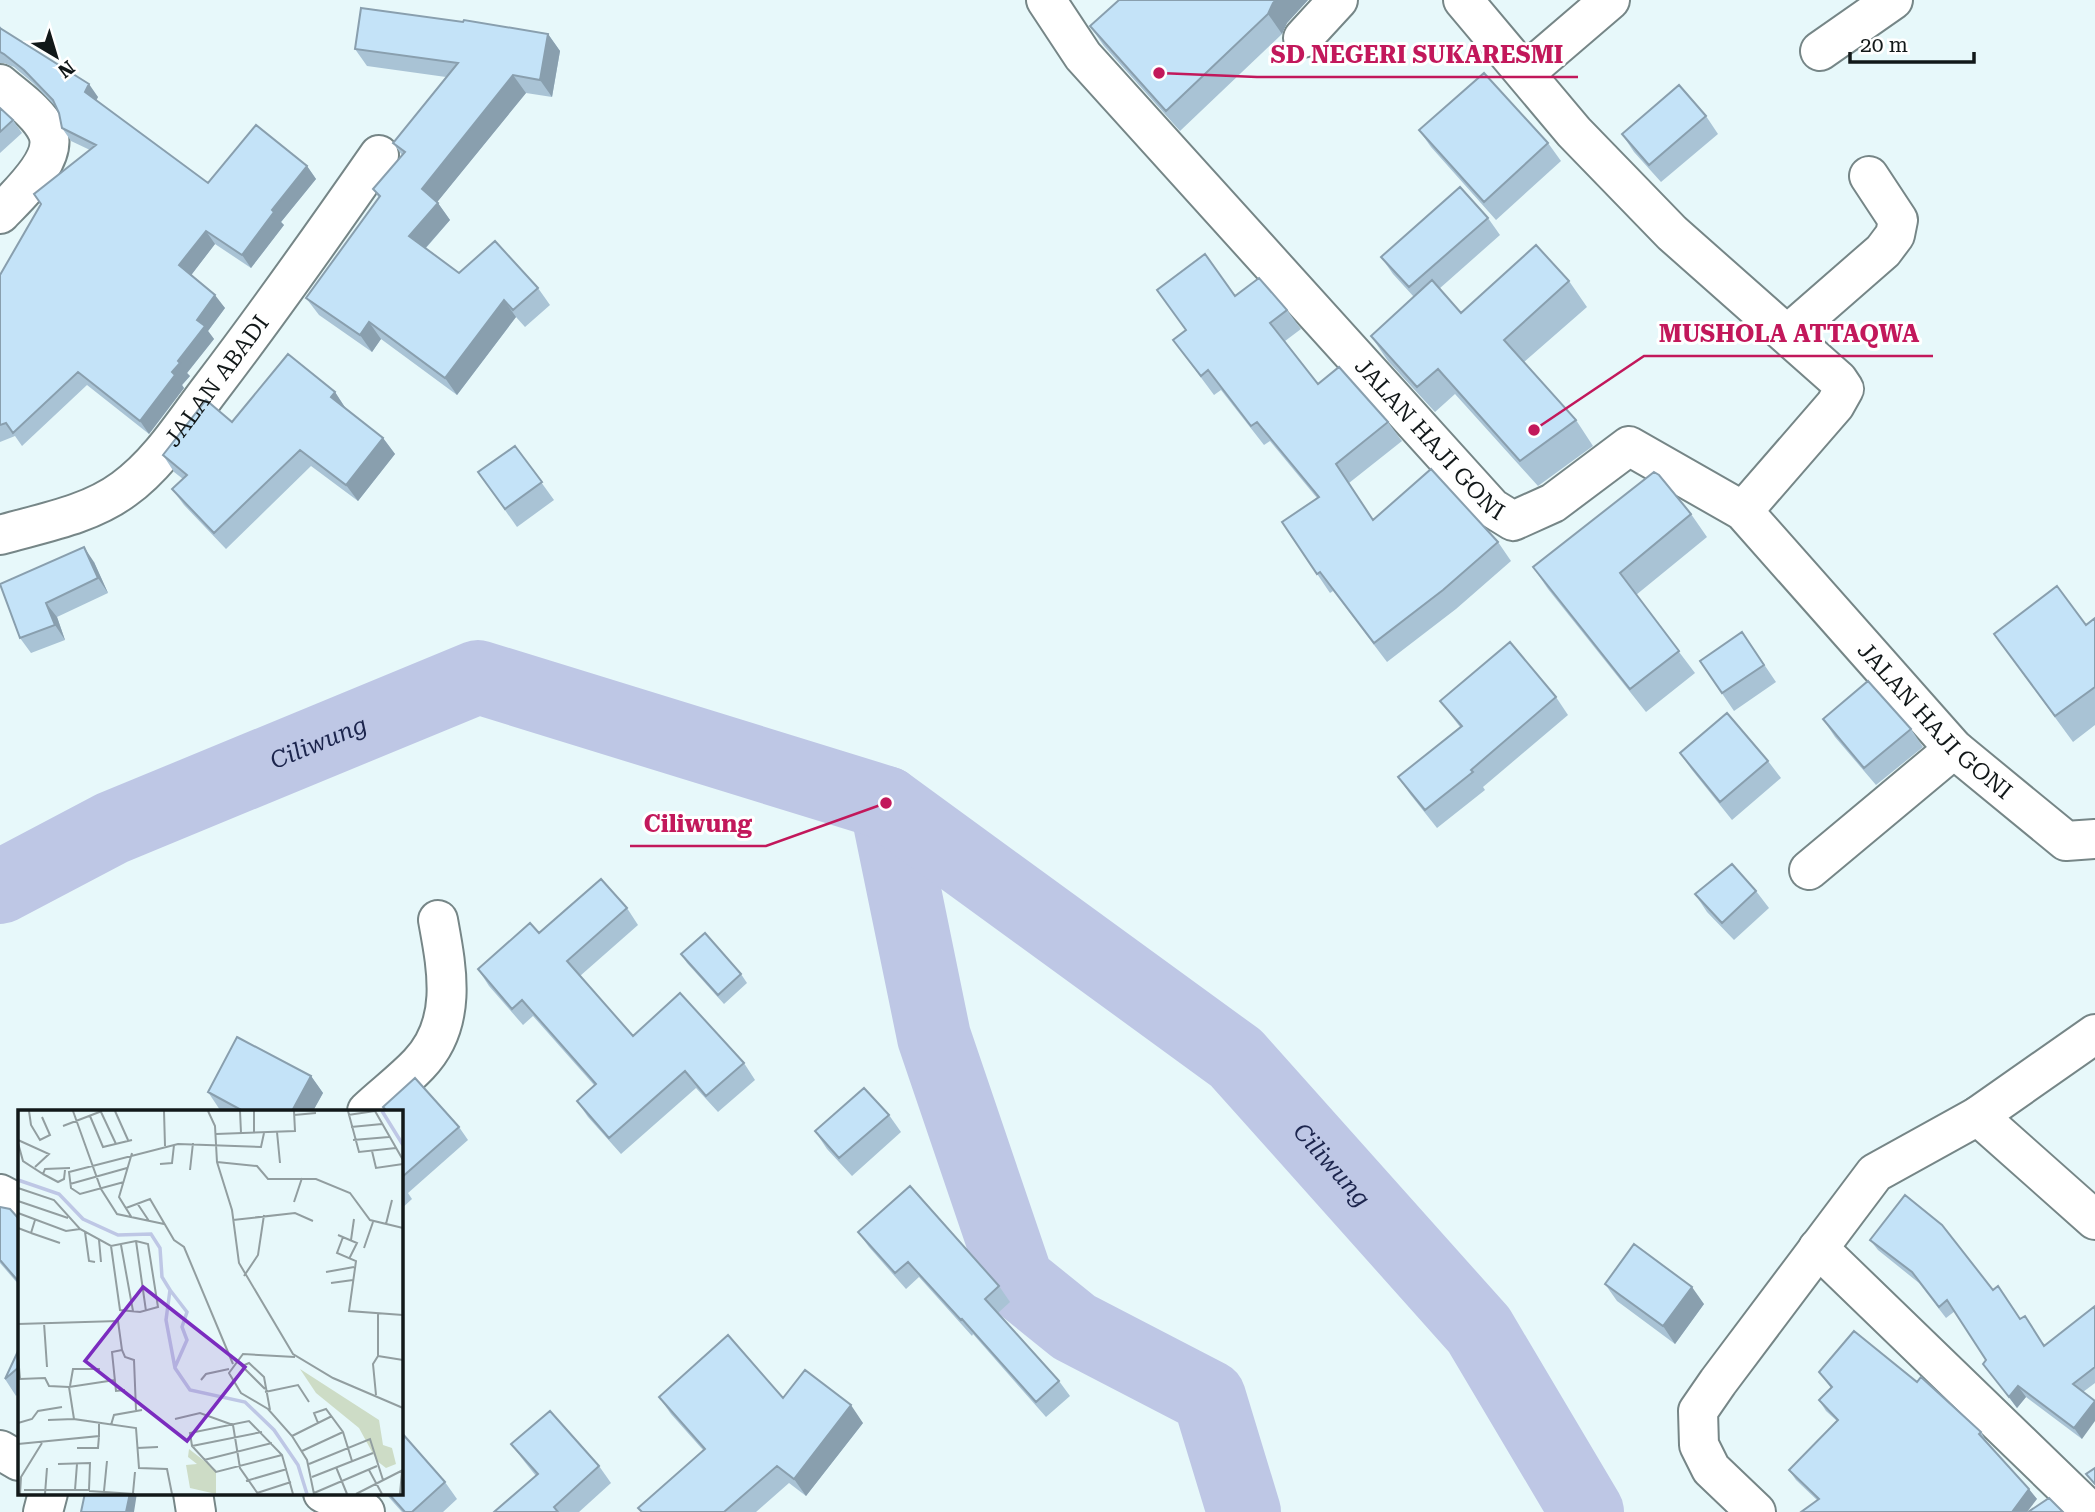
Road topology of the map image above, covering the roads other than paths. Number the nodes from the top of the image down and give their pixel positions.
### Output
1 (1046, 0) edge
2 (1338, 0) edge
3 (1463, 0) edge
4 (1609, 0) edge
5 (1893, 0) edge
6 (1303, 38) dead end
7 (1820, 51) dead end
8 (1526, 72) junction
9 (0, 84) edge
10 (379, 155) dead end
11 (1869, 176) dead end
12 (0, 214) edge
13 (1788, 334) junction
14 (1743, 511) junction
15 (0, 535) edge
16 (1954, 749) junction
17 (2095, 839) edge
18 (1810, 870) dead end
19 (438, 920) dead end
20 (2095, 1034) edge
21 (368, 1110) edge
22 (1978, 1116) junction
23 (0, 1194) edge
24 (18, 1203) edge
25 (2095, 1220) edge
26 (1818, 1248) junction
27 (0, 1450) edge
28 (18, 1460) edge
29 (48, 1494) edge
30 (193, 1494) edge
31 (325, 1494) edge
32 (43, 1512) edge
33 (196, 1512) edge
34 (365, 1512) edge
35 (1756, 1512) edge
36 (2091, 1512) edge

1 - 14 street, JALAN HAJI GONI
2 - 6 street
3 - 8 street
4 - 8 street
5 - 7 street
8 - 13 street
9 - 12 street
10 - 15 street, JALAN ABADI
11 - 13 street
13 - 14 street
14 - 16 street, JALAN HAJI GONI
16 - 17 street, JALAN HAJI GONI
16 - 18 street
19 - 21 street
20 - 22 street
22 - 25 street
22 - 26 street
23 - 24 street
26 - 35 street
26 - 36 street
27 - 28 street
29 - 32 street
30 - 33 street
31 - 34 street

